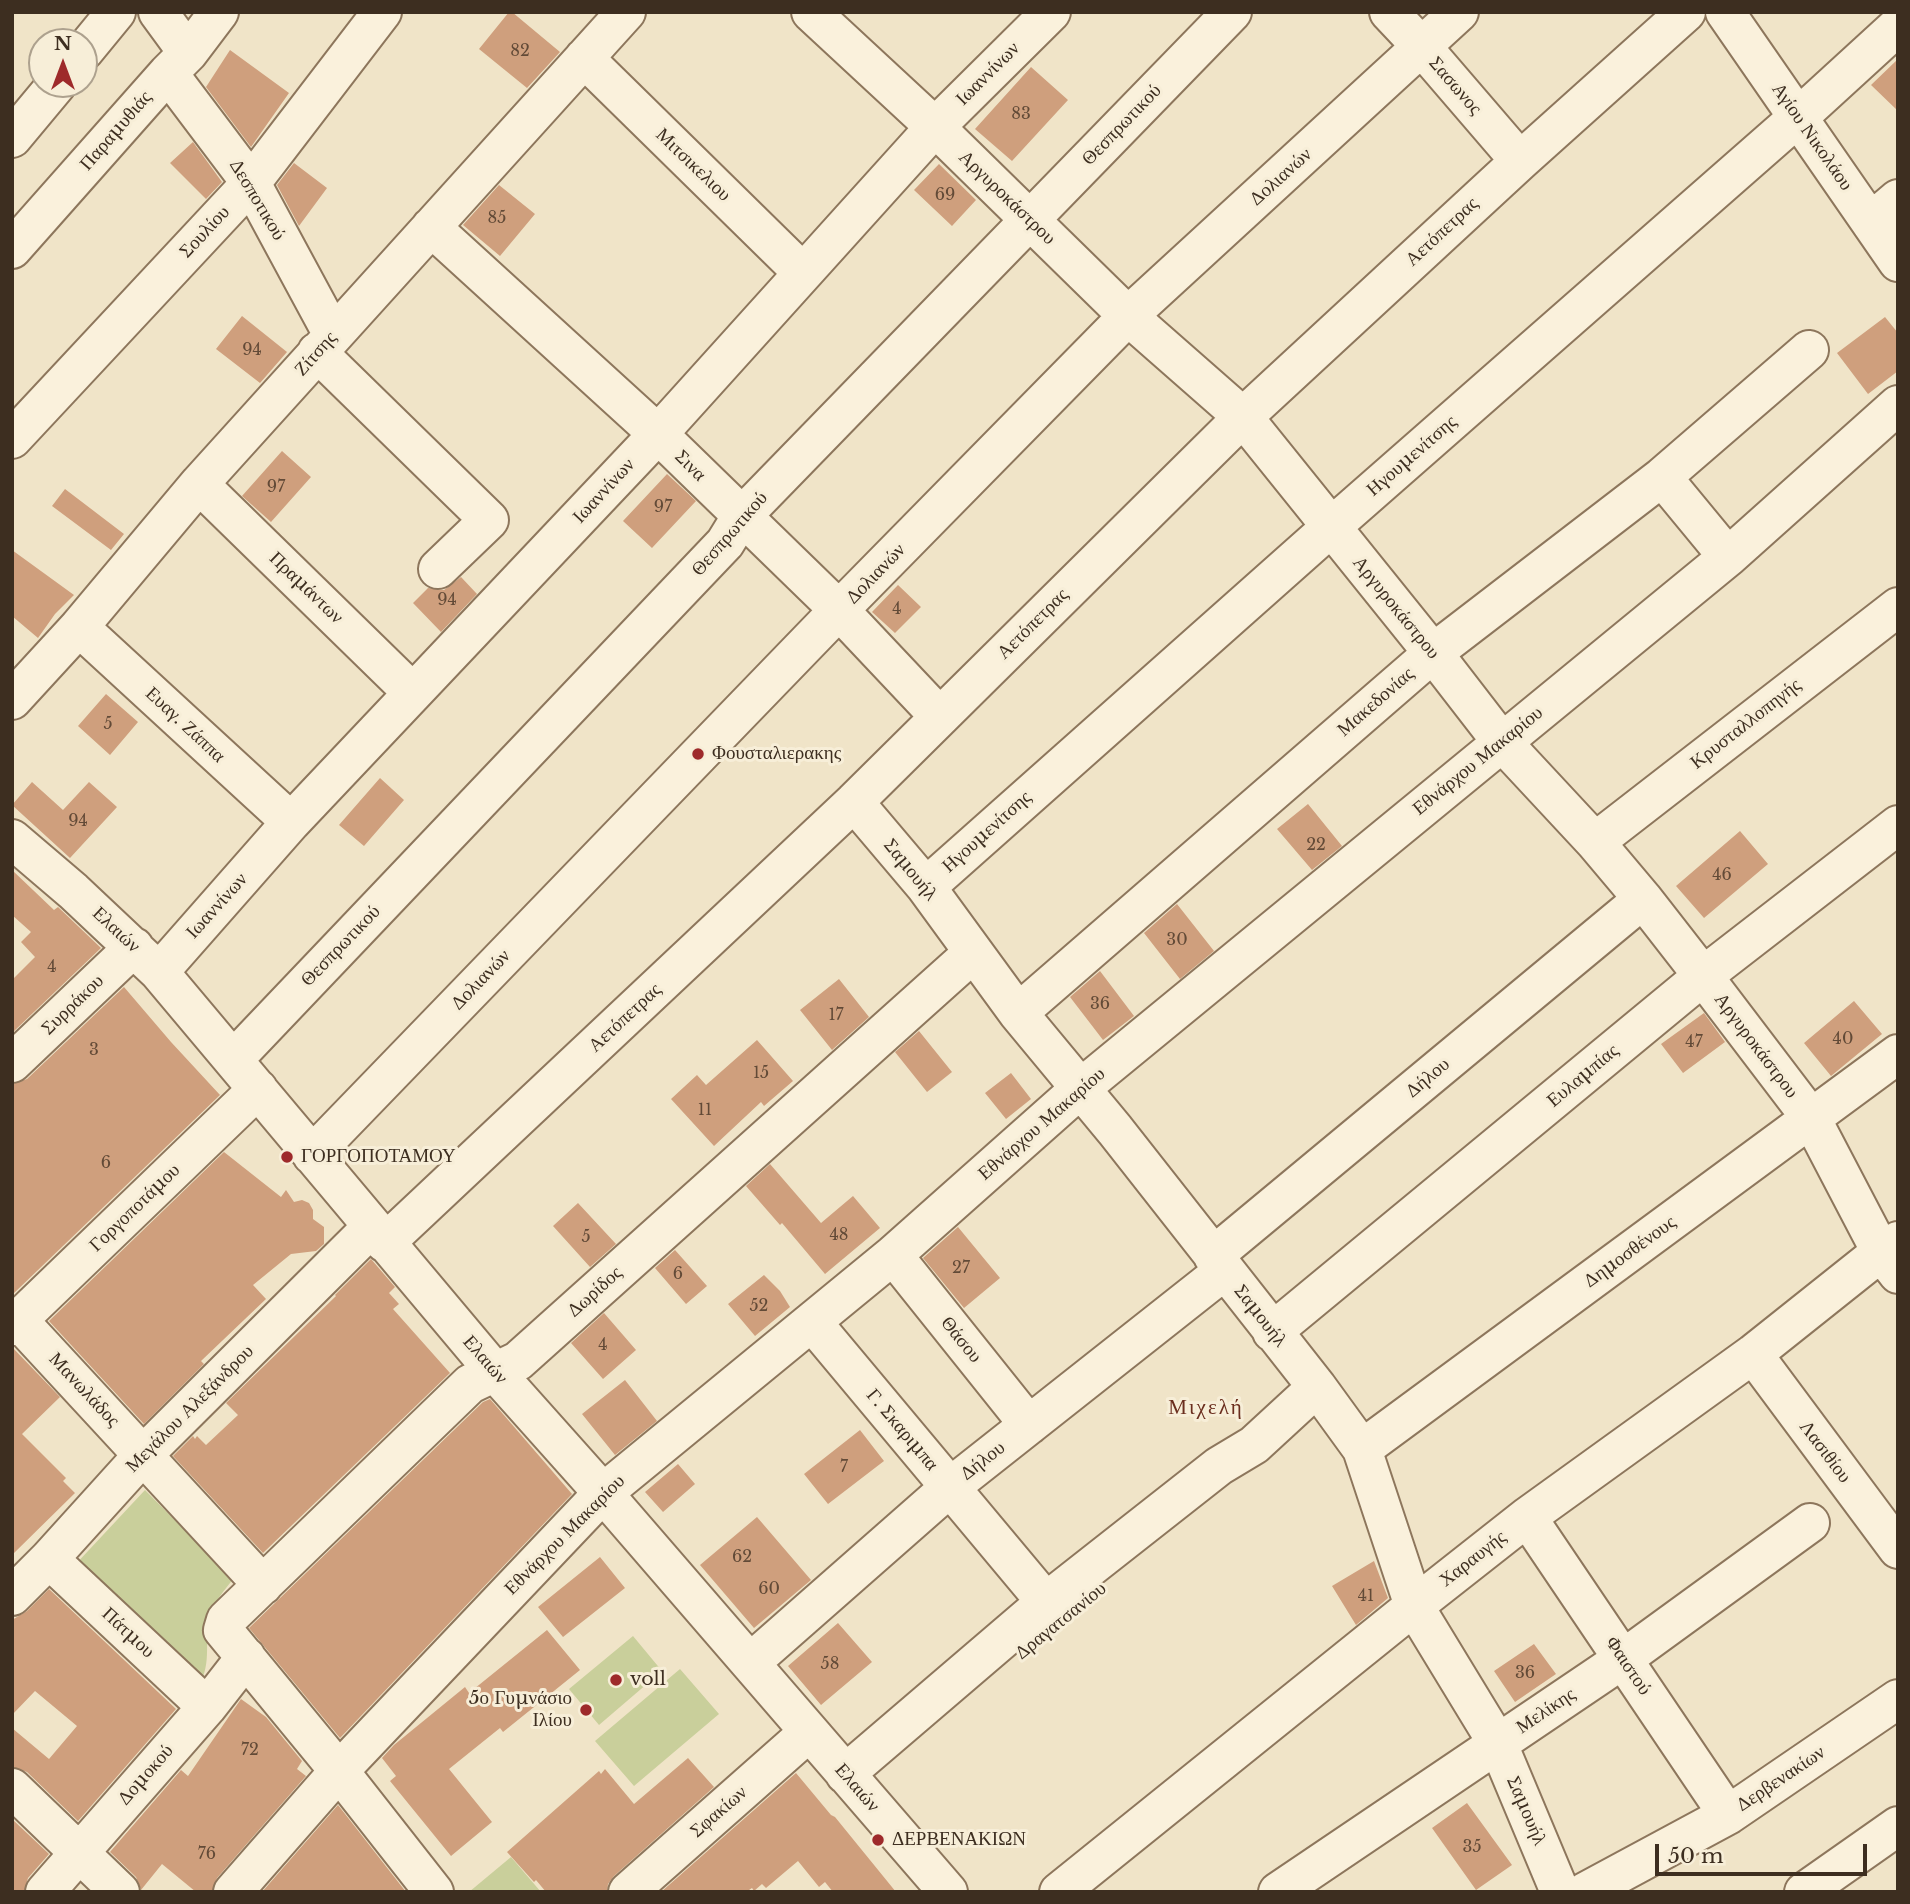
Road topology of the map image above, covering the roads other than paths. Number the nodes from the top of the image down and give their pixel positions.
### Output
1 (116, 12) edge
2 (158, 12) edge
3 (219, 12) edge
4 (382, 12) edge
5 (626, 12) edge
6 (811, 12) edge
7 (1051, 12) edge
8 (1232, 12) edge
9 (1389, 12) edge
10 (1459, 12) edge
11 (1686, 12) edge
12 (1725, 12) edge
13 (1898, 26) edge
14 (98, 34) edge
15 (1422, 47) junction
16 (584, 58) junction
17 (178, 63) junction
18 (45, 98) edge
19 (1798, 117) junction
20 (935, 127) junction
21 (12, 138) edge
22 (1520, 161) junction
23 (251, 183) junction
24 (1884, 210) edge
25 (1029, 219) junction
26 (432, 226) junction
27 (12, 249) edge
28 (1898, 262) edge
29 (803, 272) junction
30 (1128, 316) junction
31 (325, 344) junction
32 (1809, 350) dead end
33 (1898, 405) edge
34 (1243, 417) junction
35 (658, 434) junction
36 (12, 439) edge
37 (1662, 477) junction
38 (199, 484) junction
39 (741, 517) junction
40 (1330, 527) junction
41 (1728, 557) junction
42 (438, 569) dead end
43 (1898, 607) edge
44 (839, 610) junction
45 (79, 627) junction
46 (1433, 653) junction
47 (413, 693) junction
48 (12, 700) edge
49 (939, 716) junction
50 (1502, 741) junction
51 (854, 802) junction
52 (291, 822) junction
53 (1898, 825) edge
54 (12, 839) edge
55 (1595, 842) junction
56 (926, 887) junction
57 (1643, 899) junction
58 (973, 953) junction
59 (146, 959) junction
60 (1703, 976) junction
61 (1018, 1013) junction
62 (1898, 1054) edge
63 (233, 1060) junction
64 (12, 1063) edge
65 (1081, 1088) junction
66 (258, 1089) junction
67 (1811, 1118) junction
68 (312, 1155) junction
69 (379, 1235) junction
70 (893, 1255) junction
71 (1892, 1255) edge
72 (1219, 1264) junction
73 (813, 1322) junction
74 (15, 1323) edge
75 (1272, 1332) junction
76 (1753, 1354) junction
77 (495, 1372) junction
78 (1317, 1387) junction
79 (1029, 1425) junction
80 (1254, 1445) junction
81 (1362, 1449) junction
82 (144, 1454) junction
83 (949, 1488) junction
84 (603, 1493) junction
85 (1527, 1517) junction
86 (1810, 1523) dead end
87 (1898, 1549) edge
88 (24, 1579) edge
89 (263, 1585) junction
90 (1046, 1602) junction
91 (1414, 1606) junction
92 (234, 1644) junction
93 (1623, 1659) junction
94 (750, 1663) junction
95 (1898, 1699) edge
96 (207, 1707) junction
97 (809, 1732) junction
98 (1498, 1744) junction
99 (339, 1771) junction
100 (851, 1780) junction
101 (12, 1788) edge
102 (1728, 1815) junction
103 (1898, 1826) edge
104 (79, 1852) junction
105 (928, 1885) edge
106 (45, 1892) edge
107 (120, 1892) edge
108 (233, 1892) edge
109 (434, 1892) edge
110 (628, 1892) edge
111 (1059, 1892) edge
112 (1278, 1892) edge
113 (1560, 1892) edge
114 (1585, 1892) edge
115 (1804, 1892) edge

1 - 14 street
2 - 17 street, Δεσποτικού
3 - 17 street, Παραμυθιάς
4 - 23 street, Σουλίου
5 - 16 street, Ζίτσης
6 - 20 street, Αργυροκάστρου
7 - 20 street, Ιωαννίνων
8 - 25 street, Θεσπρωτικού
9 - 15 street, Σασωνος
10 - 15 street, Δολιανών
11 - 22 street, Αετόπετρας
12 - 19 street, Αγίου Νικολάου
13 - 19 street, Ηγουμενίτσης
15 - 22 street, Σασωνος
15 - 30 street, Δολιανών
16 - 26 street, Ζίτσης
16 - 29 street, Μιτσικελιου
17 - 23 street, Δεσποτικού
17 - 27 street, Παραμυθιάς
18 - 21 street
19 - 24 street, Αγίου Νικολάου
19 - 40 street, Ηγουμενίτσης
20 - 25 street, Αργυροκάστρου
20 - 29 street, Ιωαννίνων
22 - 34 street, Αετόπετρας
23 - 31 street, Δεσποτικού
23 - 36 street, Σουλίου
24 - 28 street, Αγίου Νικολάου
25 - 30 street, Αργυροκάστρου
25 - 39 street, Θεσπρωτικού
26 - 31 street, Ζίτσης
26 - 35 street, Σινα
29 - 35 street, Ιωαννίνων
30 - 34 street, Αργυροκάστρου
30 - 44 street, Δολιανών
31 - 38 street, Ζίτσης
31 - 42 street, Δεσποτικού
32 - 37 street, Μακεδονίας
33 - 41 street, Εθνάρχου Μακαρίου
34 - 40 street, Αργυροκάστρου
34 - 49 street, Αετόπετρας
35 - 39 street, Σινα
35 - 47 street, Ιωαννίνων
37 - 41 street
37 - 46 street, Μακεδονίας
38 - 45 street, Ζίτσης
38 - 47 street, Πραμάντων
39 - 44 street, Σινα
39 - 63 street, Θεσπρωτικού
40 - 46 street, Αργυροκάστρου
40 - 56 street, Ηγουμενίτσης
41 - 50 street, Εθνάρχου Μακαρίου
43 - 55 street, Κρυσταλλοπηγής
44 - 49 street, Σινα
44 - 68 street, Δολιανών
45 - 48 street, Ζίτσης
45 - 52 street, Ευαγ. Ζάππα
46 - 50 street, Αργυροκάστρου
46 - 61 street, Μακεδονίας
47 - 52 street, Ιωαννίνων
49 - 51 street, Αετόπετρας
50 - 55 street, Αργυροκάστρου
50 - 65 street, Εθνάρχου Μακαρίου
51 - 56 street, Σαμουήλ
51 - 69 street, Αετόπετρας
52 - 59 street, Ιωαννίνων
53 - 60 street, Ευλαμπίας
54 - 59 street, Ελαιών
55 - 57 street, Αργυροκάστρου
56 - 58 street, Σαμουήλ
57 - 60 street, Αργυροκάστρου
57 - 72 street, Δήλου
58 - 61 street, Σαμουήλ
58 - 77 street, Δωρίδος
59 - 63 street, Ελαιών
59 - 64 street, Συρράκου
60 - 67 street, Αργυροκάστρου
60 - 75 street, Ευλαμπίας
61 - 65 street, Σαμουήλ
62 - 67 street, Δημοσθένους
63 - 66 street, Ελαιών
65 - 70 street, Εθνάρχου Μακαρίου
65 - 72 street, Σαμουήλ
66 - 68 street, Ελαιών
66 - 74 street, Γοργοποτάμου
67 - 71 street, Αργυροκάστρου
67 - 81 street, Δημοσθένους
68 - 69 street, Ελαιών
69 - 77 street, Ελαιών
69 - 82 street, Μεγάλου Αλεξάνδρου
70 - 73 street, Εθνάρχου Μακαρίου
70 - 79 street, Θάσου
71 - 76 street, Χαραυγής
72 - 75 street, Σαμουήλ
72 - 79 street, Δήλου
73 - 83 street, Γ. Σκαριμπα
73 - 84 street, Εθνάρχου Μακαρίου
74 - 82 street, Μανωλάδος
75 - 78 street, Σαμουήλ
76 - 85 street, Χαραυγής
76 - 87 street, Λασιθίου
77 - 84 street, Ελαιών
77 - 89 street, Δωρίδος
78 - 80 street, Δραγατσανίου
78 - 81 street, Σαμουήλ
79 - 83 street, Δήλου
80 - 90 street, Δραγατσανίου
80 - 100 street, Δραγατσανίου
81 - 91 street, Σαμουήλ
82 - 88 street, Μεγάλου Αλεξάνδρου
82 - 89 street, Μανωλάδος
83 - 90 street, Γ. Σκαριμπα
83 - 94 street, Δήλου
84 - 94 street, Ελαιών
84 - 99 street, Εθνάρχου Μακαρίου
85 - 91 street, Χαραυγής
85 - 93 street, Φαιστού
86 - 93 street, Μελίκης
88 - 96 street, Πάτμου
89 - 92 street, Δωρίδος
90 - 100 street, Δραγατσανίου
91 - 98 street, Σαμουήλ
91 - 111 street, Χαραυγής
92 - 96 street, Δομοκού
92 - 99 street
93 - 98 street, Μελίκης
93 - 102 street, Φαιστού
94 - 97 street, Ελαιών
95 - 102 street, Δερβενακίων
96 - 104 street, Δομοκού
97 - 100 street, Ελαιών
97 - 110 street, Σφακίων
98 - 112 street, Μελίκης
98 - 113 street, Σαμουήλ
99 - 108 street, Εθνάρχου Μακαρίου
99 - 109 street
100 - 105 street, Ελαιών
101 - 104 street
102 - 114 street, Δερβενακίων
103 - 115 street
104 - 106 street, Δομοκού
104 - 107 street

